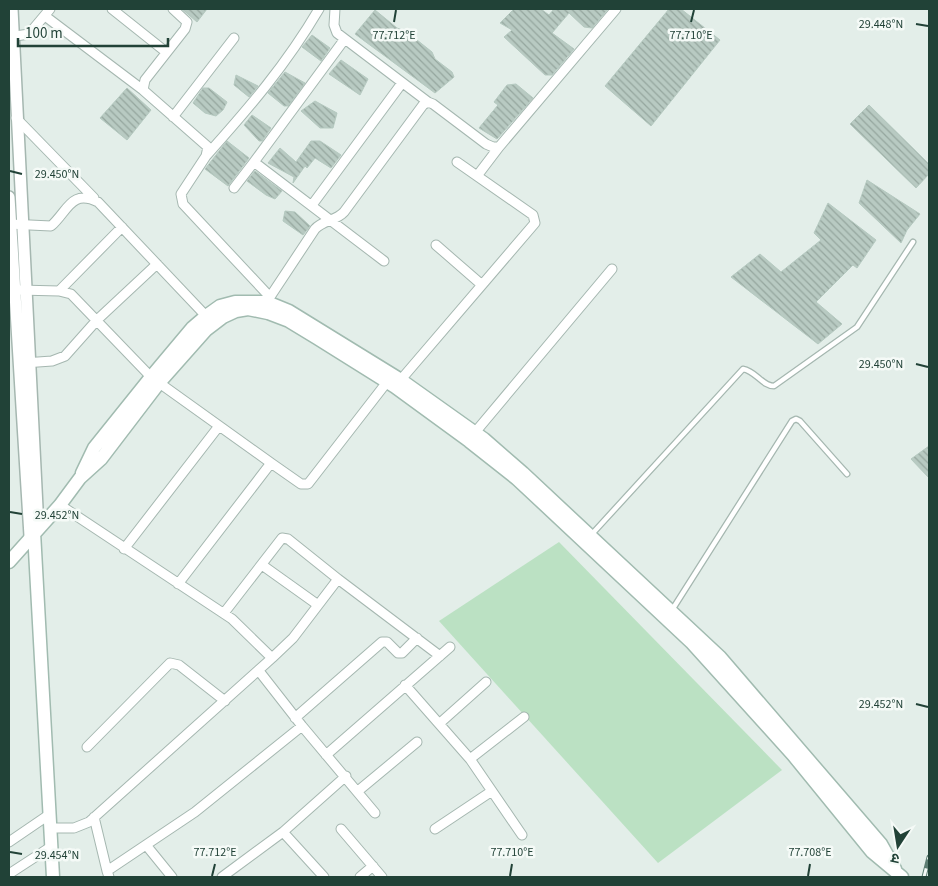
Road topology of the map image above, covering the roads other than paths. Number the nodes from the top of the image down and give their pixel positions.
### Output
1 (12, 9) edge
2 (112, 9) edge
3 (173, 9) edge
4 (319, 9) edge
5 (335, 9) edge
6 (616, 9) edge
7 (48, 13) edge
8 (11, 37) edge
9 (234, 38) dead end
10 (344, 40) junction
11 (166, 52) junction
12 (402, 83) junction
13 (144, 90) junction
14 (428, 102) junction
15 (173, 116) junction
16 (16, 118) junction
17 (499, 147) junction
18 (206, 156) junction
19 (254, 162) junction
20 (457, 162) dead end
21 (477, 176) junction
22 (234, 188) dead end
23 (9, 197) edge
24 (98, 202) junction
25 (312, 205) junction
26 (330, 220) junction
27 (14, 224) edge
28 (122, 227) junction
29 (913, 242) dead end
30 (436, 245) dead end
31 (384, 261) dead end
32 (156, 264) junction
33 (612, 269) dead end
34 (482, 285) junction
35 (26, 290) junction
36 (14, 291) junction
37 (59, 291) junction
38 (266, 303) junction
39 (206, 316) junction
40 (97, 320) junction
41 (24, 363) junction
42 (155, 380) junction
43 (394, 383) junction
44 (220, 426) junction
45 (472, 437) junction
46 (271, 463) junction
47 (847, 474) dead end
48 (60, 505) junction
49 (34, 532) junction
50 (587, 539) junction
51 (124, 549) junction
52 (9, 562) edge
53 (262, 565) junction
54 (338, 579) junction
55 (178, 584) junction
56 (318, 605) junction
57 (224, 613) junction
58 (668, 613) junction
59 (417, 638) junction
60 (450, 647) dead end
61 (440, 656) junction
62 (272, 658) junction
63 (259, 671) junction
64 (486, 682) dead end
65 (405, 685) junction
66 (225, 702) junction
67 (295, 718) junction
68 (524, 718) dead end
69 (440, 723) junction
70 (302, 726) junction
71 (417, 742) dead end
72 (88, 747) dead end
73 (326, 755) junction
74 (470, 758) junction
75 (346, 776) junction
76 (358, 791) junction
77 (492, 791) junction
78 (375, 813) dead end
79 (50, 814) junction
80 (94, 817) junction
81 (50, 828) junction
82 (341, 828) dead end
83 (435, 830) dead end
84 (283, 832) junction
85 (522, 835) dead end
86 (9, 842) edge
87 (146, 844) junction
88 (52, 846) junction
89 (373, 866) junction
90 (9, 874) edge
91 (108, 874) edge
92 (899, 874) edge
93 (53, 877) edge
94 (172, 877) edge
95 (222, 877) edge
96 (324, 877) edge
97 (360, 877) edge
98 (382, 877) edge

1 - 8 street
2 - 11 street
3 - 11 street
4 - 18 street
5 - 10 street
6 - 17 street
7 - 8 street
7 - 13 street
8 - 16 street
9 - 15 street
10 - 12 street
10 - 19 street
11 - 13 street
12 - 14 street
12 - 25 street
13 - 15 street
14 - 17 street
14 - 26 street
15 - 18 street
16 - 24 street
16 - 27 street
17 - 21 street
18 - 38 street
19 - 22 street
19 - 25 street
20 - 21 street
21 - 34 street
23 - 27 street
24 - 27 street
24 - 28 street
25 - 26 street
26 - 31 street
26 - 38 street
27 - 35 street
27 - 36 street
28 - 32 street
28 - 37 street
29 - 50 lane
30 - 34 street
32 - 39 street
32 - 40 street
33 - 45 street
34 - 43 street
35 - 36 street
35 - 37 street
35 - 41 street
36 - 41 street
37 - 40 street
38 - 39 main road
38 - 42 main road
38 - 43 main road
39 - 42 main road
40 - 41 street
40 - 42 street
41 - 49 street
42 - 44 street
42 - 48 main road
43 - 45 main road
43 - 46 street
44 - 46 street
44 - 51 street
45 - 50 main road
46 - 55 street
47 - 58 lane
48 - 49 main road
48 - 51 street
49 - 52 main road
49 - 79 main road
50 - 58 main road
51 - 55 street
53 - 54 street
53 - 56 street
53 - 57 street
54 - 56 street
54 - 59 street
55 - 57 street
56 - 62 street
57 - 62 street
58 - 92 main road
59 - 61 street
59 - 67 street
60 - 61 street
61 - 65 street
62 - 63 street
63 - 66 street
63 - 67 street
64 - 69 street
65 - 69 street
65 - 73 street
66 - 72 street
66 - 80 street
67 - 70 street
68 - 74 street
69 - 74 street
70 - 73 street
70 - 87 street
71 - 76 street
73 - 75 street
74 - 77 street
75 - 76 street
75 - 84 street
76 - 78 street
77 - 83 street
77 - 85 street
79 - 81 main road
79 - 86 street
80 - 81 street
80 - 91 street
81 - 88 main road
82 - 89 street
84 - 95 street
84 - 96 street
87 - 91 street
87 - 94 street
88 - 90 street
88 - 93 main road
89 - 97 street
89 - 98 street

